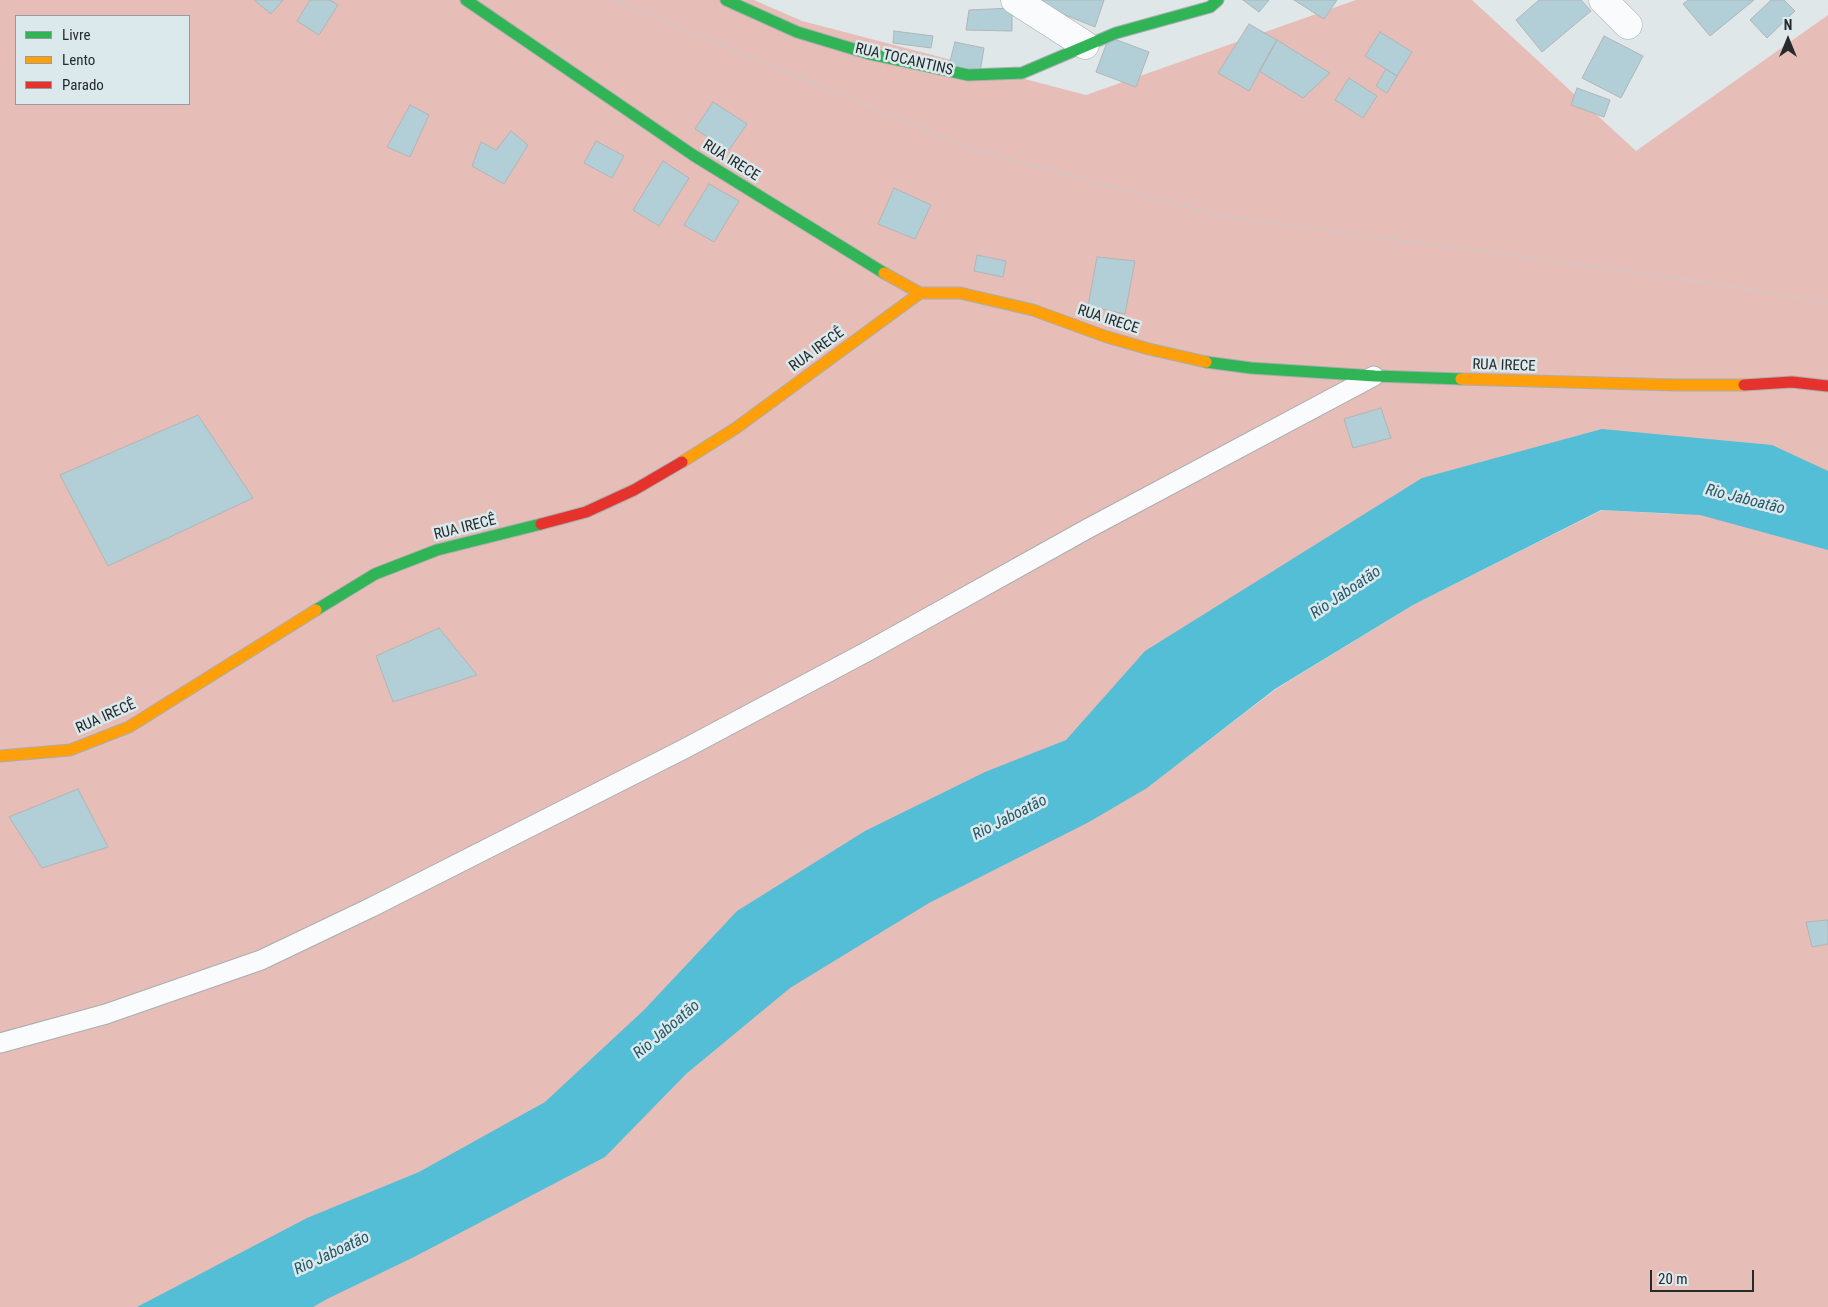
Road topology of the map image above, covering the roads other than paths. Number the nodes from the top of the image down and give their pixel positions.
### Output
1 (466, 0) edge
2 (726, 0) edge
3 (1015, 0) edge
4 (1218, 0) edge
5 (1603, 0) edge
6 (1628, 25) dead end
7 (1085, 45) junction
8 (920, 292) junction
9 (1375, 376) junction
10 (1828, 386) edge
11 (0, 756) edge
12 (0, 1043) edge

1 - 8 street, RUA IRECE
2 - 7 street, RUA TOCANTINS
3 - 7 street
4 - 7 street, RUA TOCANTINS
5 - 6 street
8 - 9 street, RUA IRECE
8 - 11 street, RUA IRECÊ
9 - 10 street, RUA IRECE
9 - 12 lane

